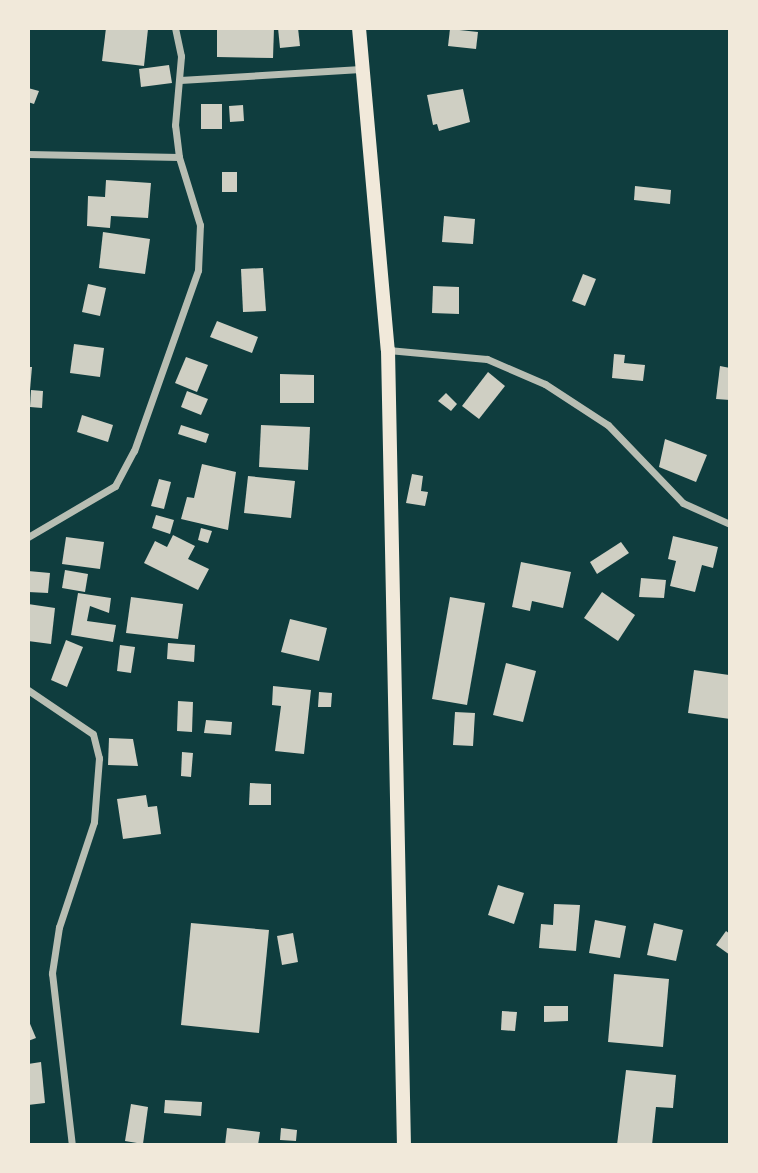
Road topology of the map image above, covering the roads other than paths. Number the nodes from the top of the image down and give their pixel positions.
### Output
1 (176, 28) edge
2 (359, 28) edge
3 (361, 69) junction
4 (180, 80) junction
5 (28, 154) edge
6 (179, 157) junction
7 (388, 350) junction
8 (730, 524) edge
9 (28, 537) edge
10 (28, 690) edge
11 (72, 1145) edge
12 (404, 1145) edge

1 - 4 street
2 - 3 main road
3 - 4 street
3 - 7 main road
4 - 6 street
5 - 6 street
6 - 9 street
7 - 8 street
7 - 12 main road
10 - 11 street

